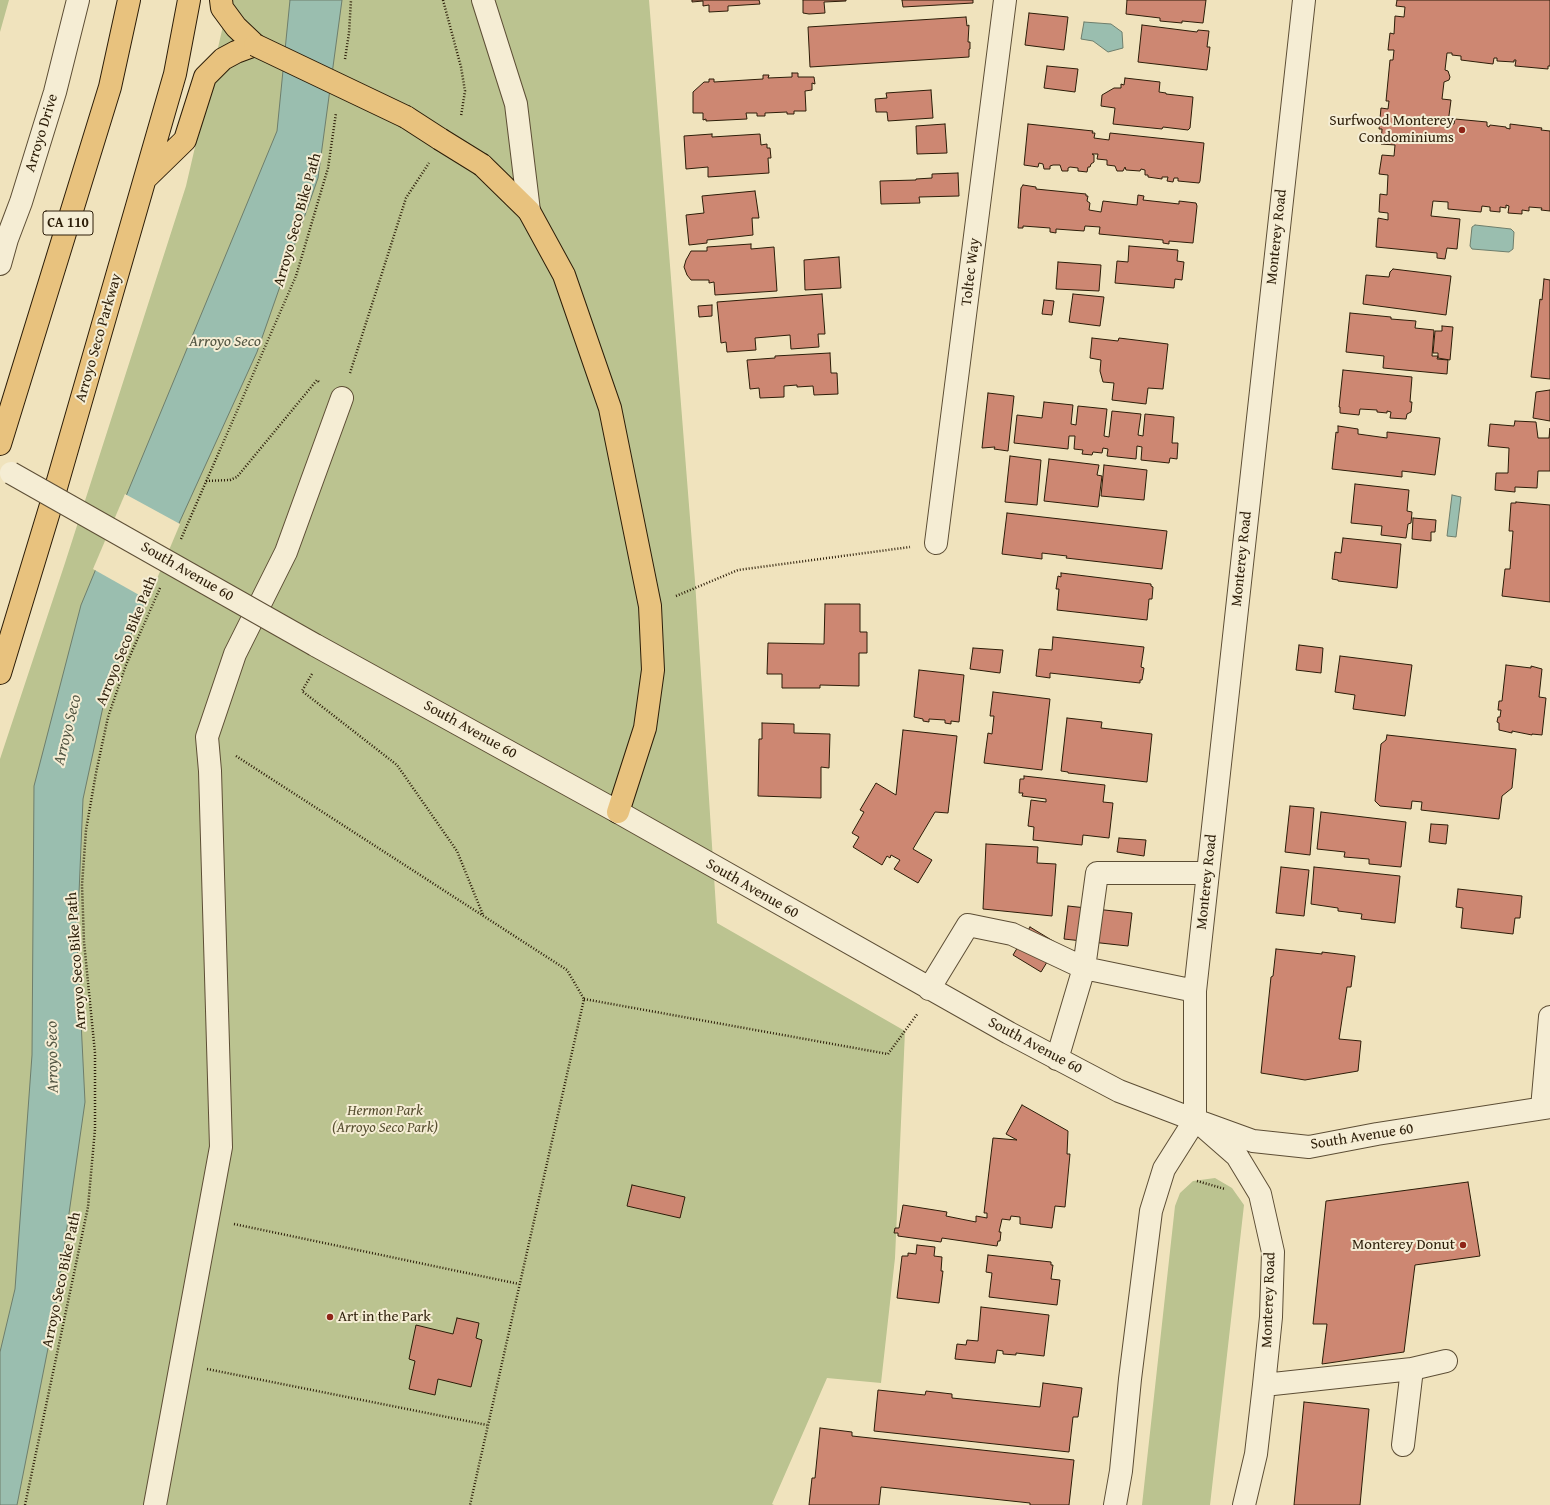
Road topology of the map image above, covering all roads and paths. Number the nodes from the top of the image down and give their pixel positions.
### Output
1 (78, 0) edge
2 (129, 0) edge
3 (189, 0) edge
4 (221, 0) edge
5 (351, 0) edge
6 (443, 0) edge
7 (483, 0) edge
8 (1005, 0) edge
9 (1304, 0) edge
10 (255, 45) junction
11 (344, 63) dead end
12 (337, 108) dead end
13 (461, 116) dead end
14 (437, 148) junction
15 (145, 178) junction
16 (529, 212) junction
17 (0, 264) edge
18 (342, 398) junction
19 (0, 444) edge
20 (0, 467) edge
21 (206, 481) junction
22 (936, 543) joint
23 (178, 545) dead end
24 (160, 587) dead end
25 (650, 606) junction
26 (320, 648) junction
27 (0, 673) edge
28 (207, 737) junction
29 (618, 812) junction
30 (1208, 873) junction
31 (484, 916) junction
32 (1084, 968) junction
33 (931, 990) junction
34 (1195, 991) junction
35 (584, 999) junction
36 (1550, 1017) edge
37 (1057, 1059) junction
38 (1546, 1107) edge
39 (1194, 1120) junction
40 (1197, 1181) dead end
41 (1227, 1189) dead end
42 (208, 1218) junction
43 (519, 1284) junction
44 (1446, 1361) dead end
45 (181, 1363) junction
46 (1412, 1369) junction
47 (1264, 1385) junction
48 (487, 1425) junction
49 (1402, 1445) dead end
50 (25, 1505) edge
51 (154, 1505) edge
52 (470, 1505) edge
53 (1115, 1505) edge
54 (1244, 1505) edge

1 - 17 street, Arroyo Drive
2 - 19 highway, CA 110
3 - 15 highway, Arroyo Seco Parkway
4 - 10 highway
5 - 11 path
6 - 13 path
7 - 16 street
8 - 22 street, Toltec Way
9 - 30 street, Monterey Road
10 - 14 highway, bridge
10 - 15 highway
12 - 21 path, Arroyo Seco Bike Path
14 - 16 highway, bridge
14 - 18 path
15 - 27 highway, Arroyo Seco Parkway
16 - 25 highway
18 - 21 path
18 - 28 street
20 - 26 street, South Avenue 60, bridge
21 - 23 path, Arroyo Seco Bike Path
22 - 25 path
24 - 50 path, Arroyo Seco Bike Path
25 - 29 highway
26 - 29 street, South Avenue 60
26 - 31 path
28 - 31 path
28 - 42 street
29 - 33 street, South Avenue 60
30 - 32 street
30 - 34 street, Monterey Road
31 - 35 path
32 - 33 street
32 - 34 street
32 - 37 street
33 - 35 path
33 - 37 street, South Avenue 60
34 - 39 street, Monterey Road
35 - 43 path
36 - 38 street
37 - 39 street, South Avenue 60
38 - 39 street, South Avenue 60
39 - 47 street, Monterey Road
39 - 53 street
40 - 41 path
42 - 43 path
42 - 45 street
43 - 48 path
44 - 46 street
45 - 48 path
45 - 51 street
46 - 47 street
46 - 49 street
47 - 54 street, Monterey Road
48 - 52 path

